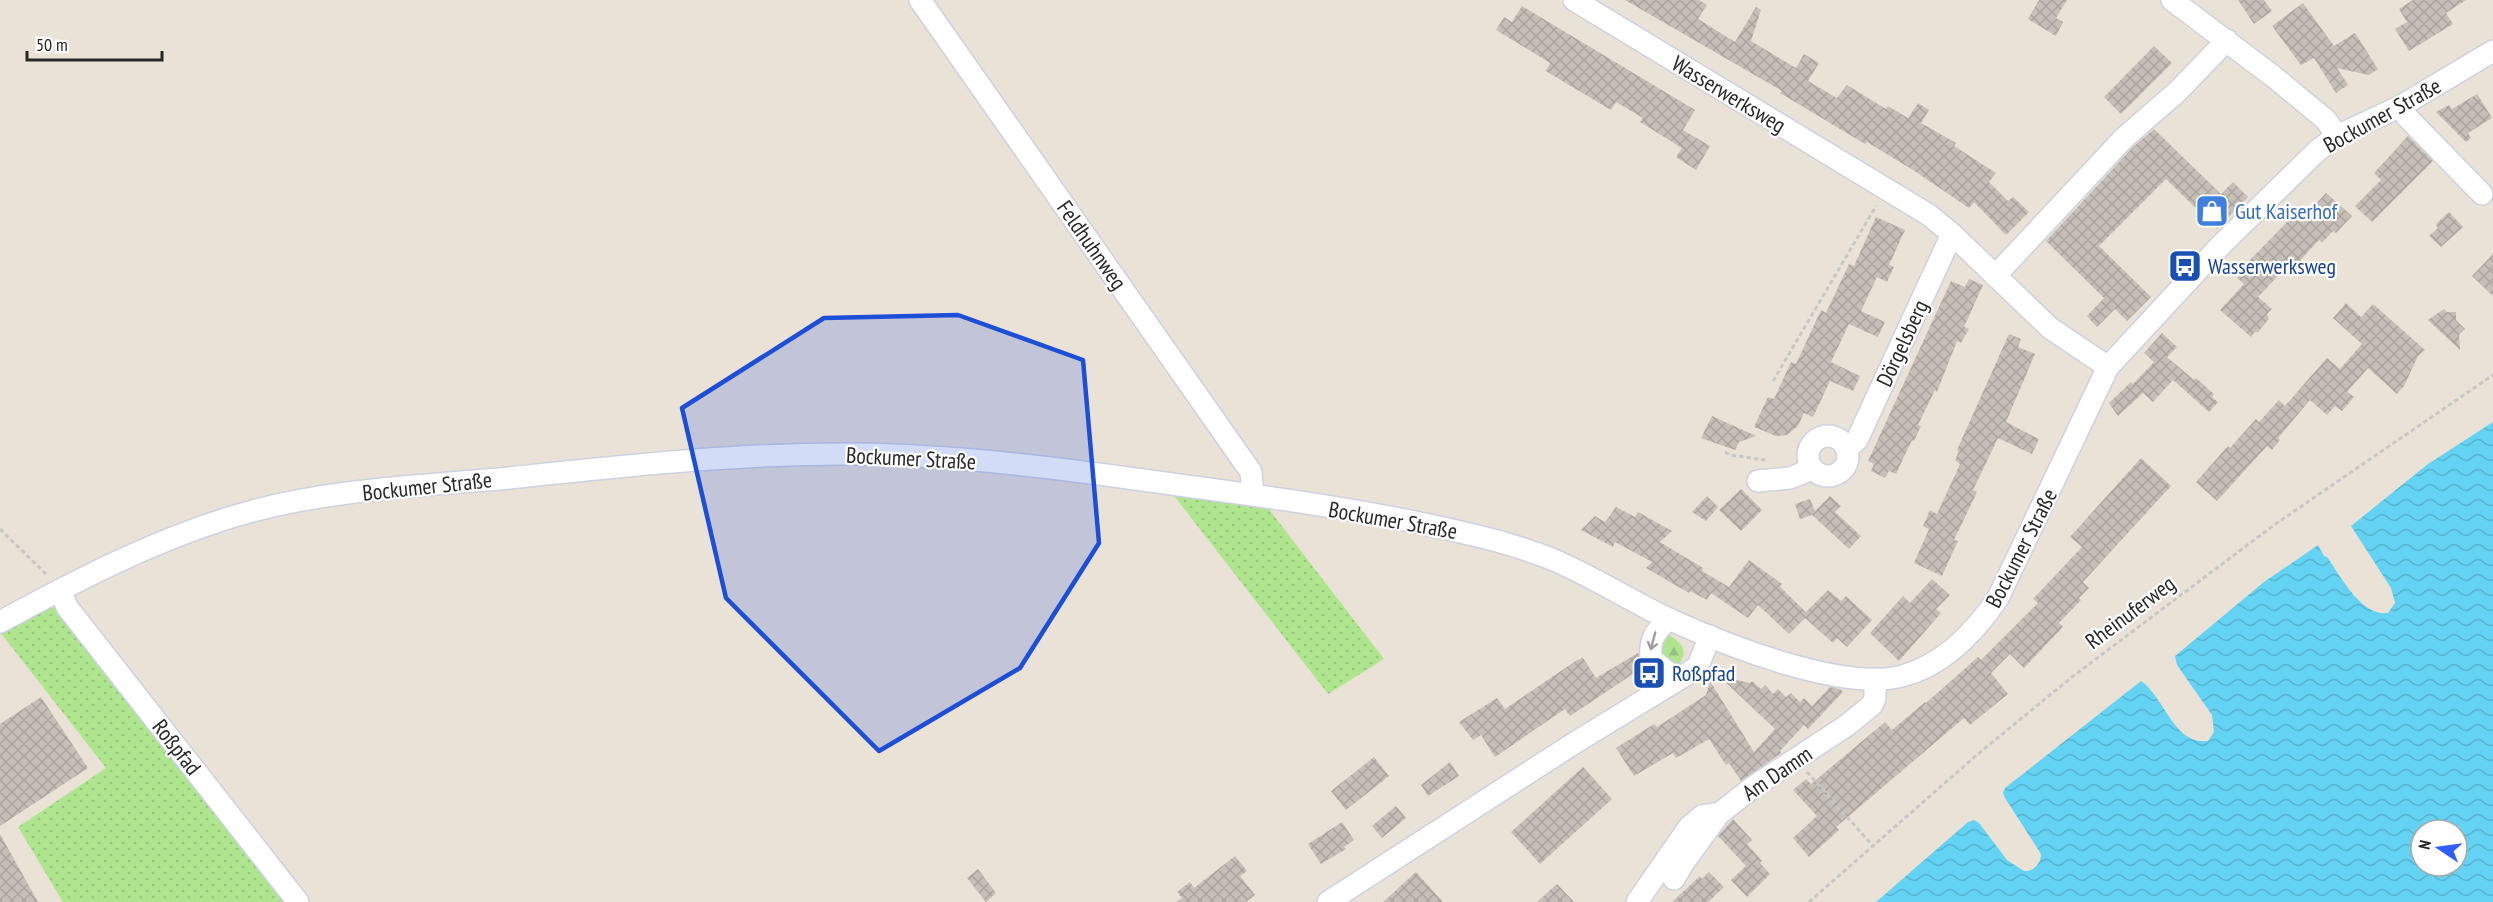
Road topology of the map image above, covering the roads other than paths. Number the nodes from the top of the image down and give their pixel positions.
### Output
1 (920, 0) edge
2 (1574, 0) edge
3 (2172, 0) edge
4 (2227, 40) junction
5 (2493, 51) edge
6 (2400, 106) junction
7 (2337, 136) junction
8 (2482, 194) dead end
9 (1952, 234) junction
10 (1995, 276) junction
11 (2108, 367) junction
12 (1846, 449) junction
13 (1812, 469) junction
14 (1758, 481) dead end
15 (1253, 495) junction
16 (60, 590) junction
17 (1669, 619) junction
18 (0, 622) edge
19 (1710, 636) junction
20 (1684, 676) junction
21 (1875, 679) junction
22 (1719, 814) junction
23 (298, 902) edge
24 (1328, 902) edge
25 (1636, 902) edge
26 (1648, 902) edge

1 - 15 street, Feldhuhnweg
2 - 9 street, Wasserwerksweg
3 - 4 street
4 - 7 street
4 - 10 street
5 - 6 street, Bockumer Straße
6 - 7 street, Bockumer Straße
6 - 8 street
7 - 11 street, Bockumer Straße
9 - 10 street, Wasserwerksweg
9 - 12 street, Dörgelsberg
10 - 11 street, Wasserwerksweg
11 - 21 street, Bockumer Straße
12 - 13 street, Dörgelsberg
12 - 13 street
13 - 14 street
15 - 16 street, Bockumer Straße
15 - 17 street, Bockumer Straße
16 - 18 street, Bockumer Straße
16 - 23 street, Roßpfad
17 - 19 street, Bockumer Straße
17 -> 20 street
19 - 20 street
19 - 21 street, Bockumer Straße
20 - 24 street
21 - 22 street, Am Damm
22 - 25 street
22 - 26 street, Am Damm

